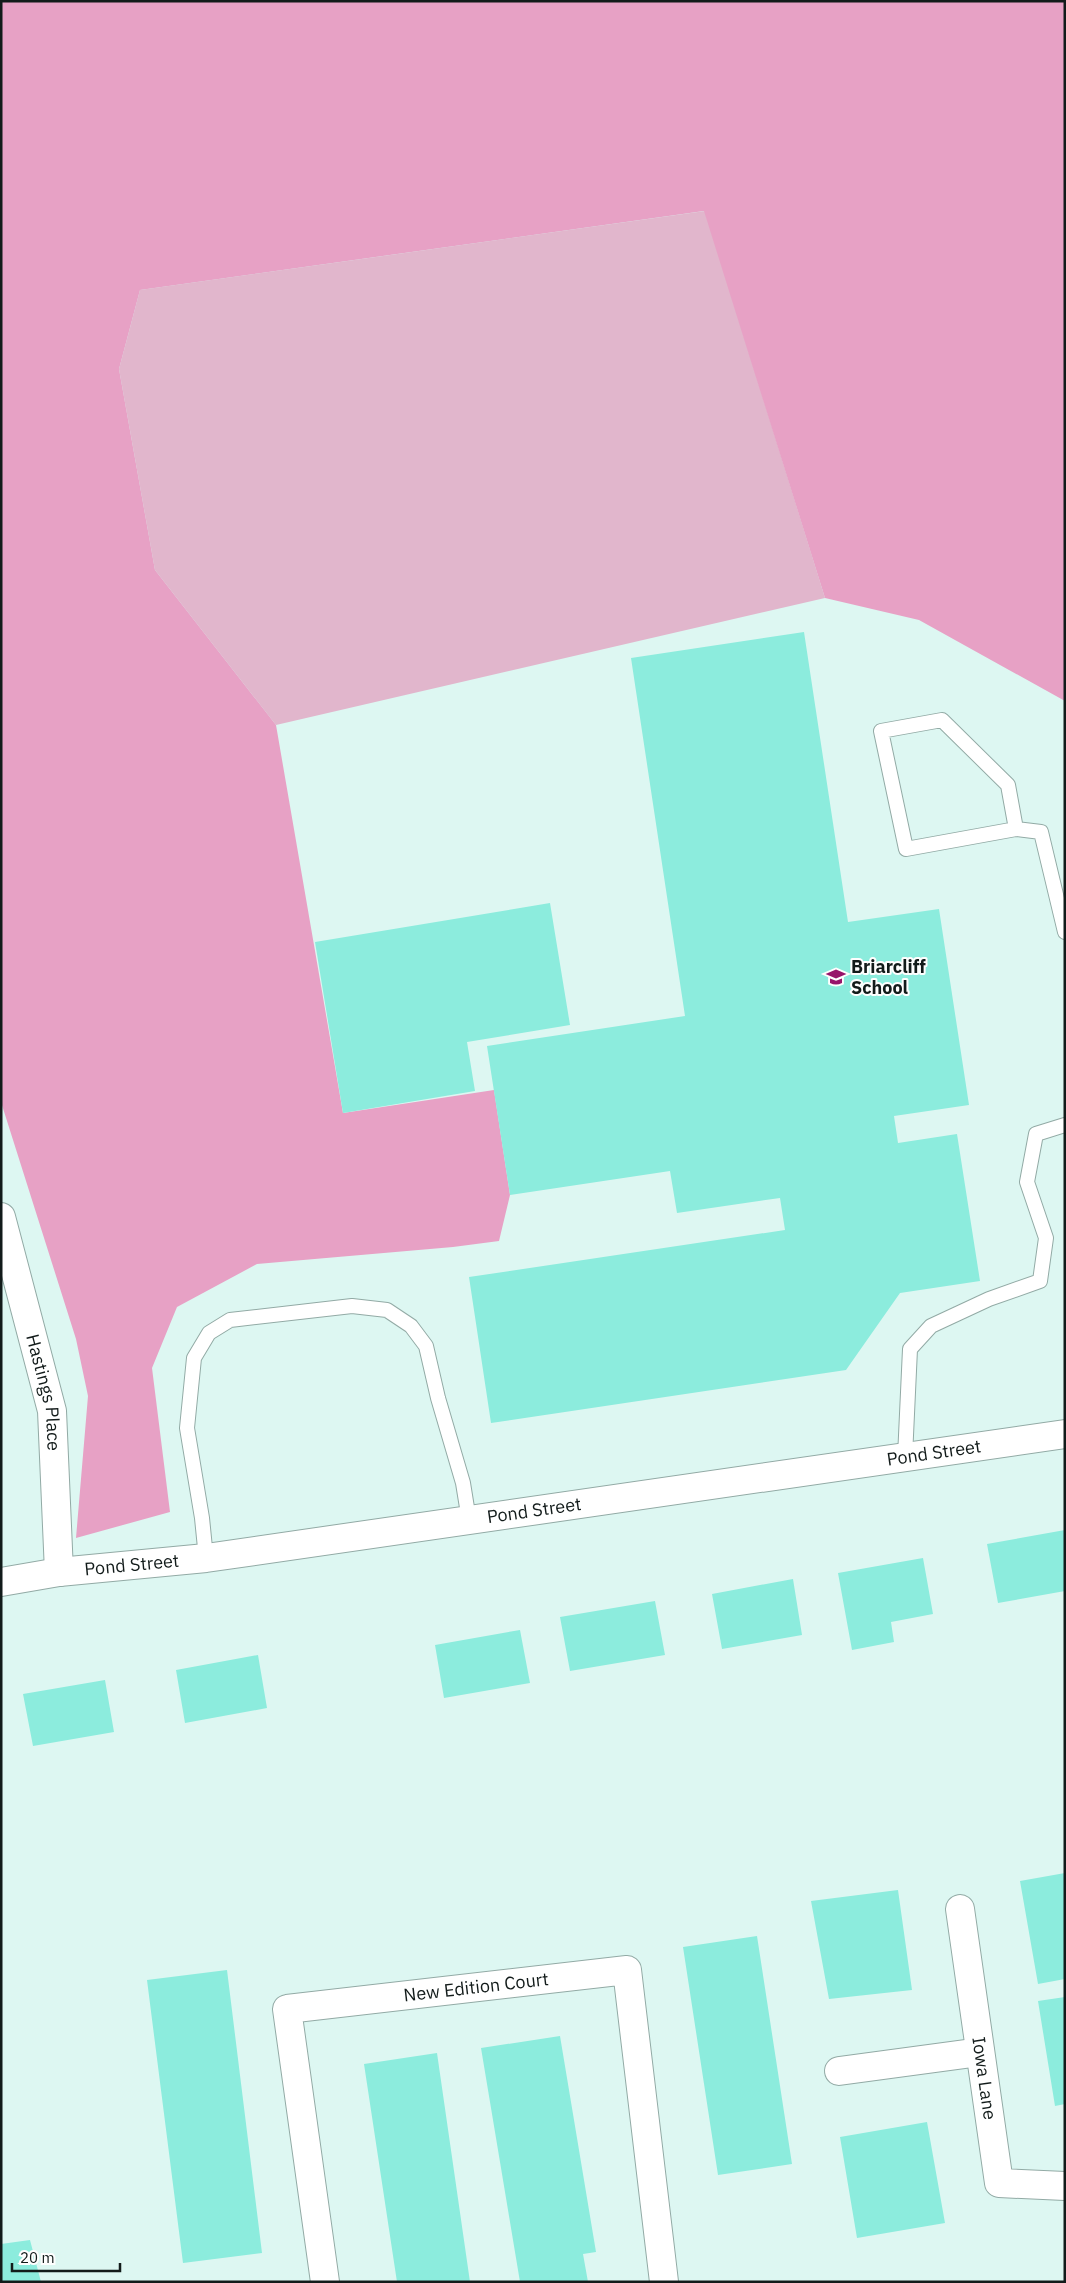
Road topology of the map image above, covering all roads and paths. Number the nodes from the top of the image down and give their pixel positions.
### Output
1 (1016, 829) junction
2 (1065, 932) edge
3 (1065, 1125) edge
4 (1, 1217) edge
5 (1065, 1434) edge
6 (905, 1457) junction
7 (469, 1520) junction
8 (206, 1558) junction
9 (59, 1572) junction
10 (1, 1582) edge
11 (960, 1909) dead end
12 (980, 2052) junction
13 (839, 2071) dead end
14 (1065, 2186) edge
15 (324, 2282) edge
16 (664, 2282) edge

1 - 1 lane
1 - 2 lane
3 - 6 lane
4 - 9 street, Hastings Place
5 - 6 street, Pond Street
6 - 7 street, Pond Street
7 - 8 street, Pond Street
7 - 8 lane
8 - 9 street, Pond Street
9 - 10 street, Pond Street
11 - 12 street, Iowa Lane
12 - 13 street
12 - 14 street, Iowa Lane
15 - 16 street, New Edition Court

